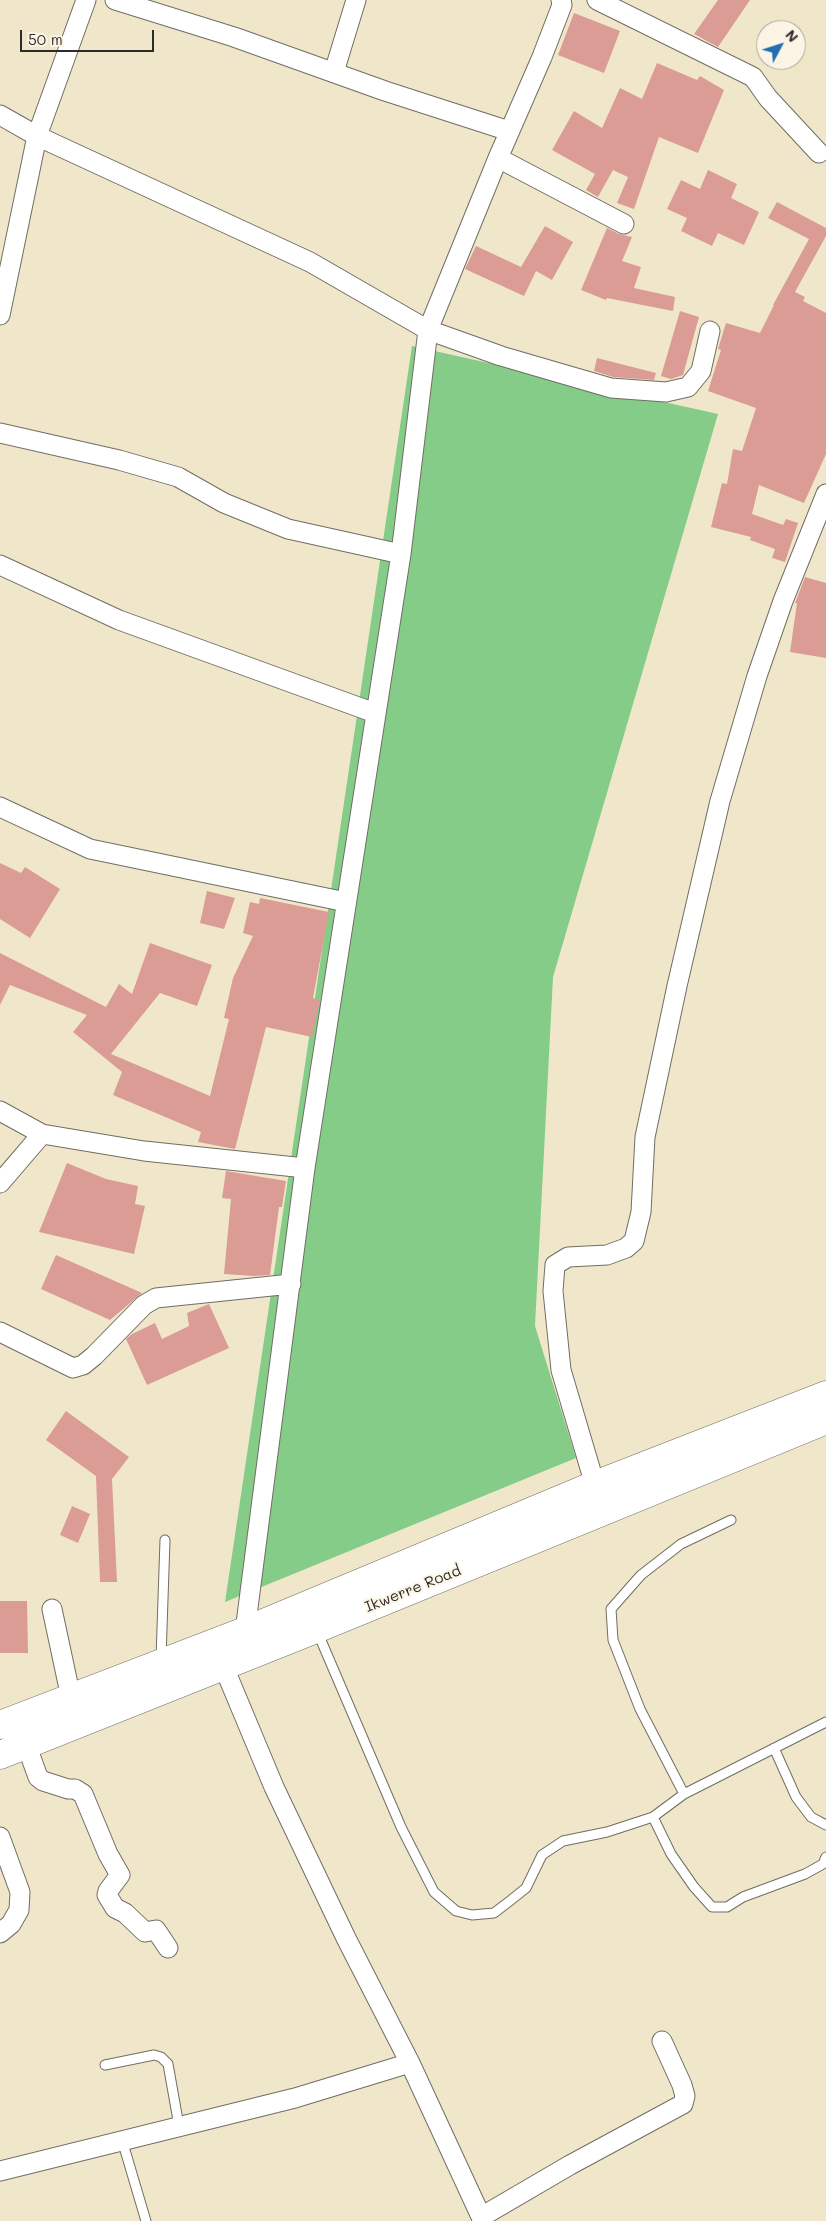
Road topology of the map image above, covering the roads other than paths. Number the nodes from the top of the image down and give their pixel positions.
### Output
1 (86, 0) edge
2 (115, 0) edge
3 (356, 0) edge
4 (561, 0) edge
5 (597, 0) edge
6 (334, 72) junction
7 (0, 115) edge
8 (510, 131) junction
9 (37, 136) junction
10 (819, 153) dead end
11 (498, 158) junction
12 (624, 224) dead end
13 (3, 288) edge
14 (0, 315) edge
15 (428, 330) junction
16 (710, 331) dead end
17 (0, 433) edge
18 (826, 494) edge
19 (401, 554) junction
20 (0, 565) edge
21 (375, 713) junction
22 (0, 807) edge
23 (346, 902) junction
24 (0, 1110) edge
25 (42, 1134) junction
26 (305, 1168) junction
27 (0, 1182) edge
28 (290, 1284) junction
29 (0, 1332) edge
30 (826, 1395) edge
31 (826, 1420) edge
32 (595, 1485) junction
33 (731, 1520) dead end
34 (165, 1540) dead end
35 (52, 1609) dead end
36 (316, 1629) junction
37 (245, 1631) junction
38 (161, 1663) junction
39 (223, 1666) junction
40 (71, 1698) junction
41 (826, 1722) edge
42 (0, 1725) edge
43 (26, 1744) junction
44 (774, 1748) junction
45 (0, 1755) edge
46 (684, 1794) junction
47 (653, 1816) junction
48 (826, 1825) edge
49 (0, 1837) edge
50 (826, 1857) edge
51 (0, 1933) edge
52 (168, 1948) dead end
53 (662, 2041) dead end
54 (410, 2063) junction
55 (105, 2065) dead end
56 (179, 2126) junction
57 (122, 2140) junction
58 (0, 2170) edge
59 (482, 2219) edge
60 (146, 2221) edge

1 - 9 street
2 - 6 street
3 - 6 street
4 - 8 street
5 - 10 street
6 - 8 street
7 - 9 street
8 - 11 street
9 - 13 street
9 - 15 street
11 - 12 street
11 - 15 street
13 - 14 street
15 - 16 street
15 - 19 street
17 - 19 street
18 - 32 street
19 - 21 street
20 - 21 street
21 - 23 street
22 - 23 street
23 - 26 street
24 - 25 street
25 - 26 street
25 - 27 street
26 - 28 street
28 - 29 street
28 - 37 street
30 - 32 main road, Ikwerre Road
31 - 36 main road, Ikwerre Road
32 - 37 main road, Ikwerre Road
33 - 46 lane
34 - 38 lane
35 - 40 street
36 - 39 main road, Ikwerre Road
36 - 47 lane
37 - 38 main road, Ikwerre Road
38 - 40 main road, Ikwerre Road
39 - 43 main road, Ikwerre Road
39 - 54 street
40 - 42 main road, Ikwerre Road
41 - 44 lane
43 - 45 main road, Ikwerre Road
43 - 52 street
44 - 46 lane
44 - 48 lane
46 - 47 lane
47 - 50 lane
49 - 51 street
53 - 59 street
54 - 56 street
54 - 59 street
55 - 56 lane
56 - 57 street
57 - 58 street
57 - 60 lane

